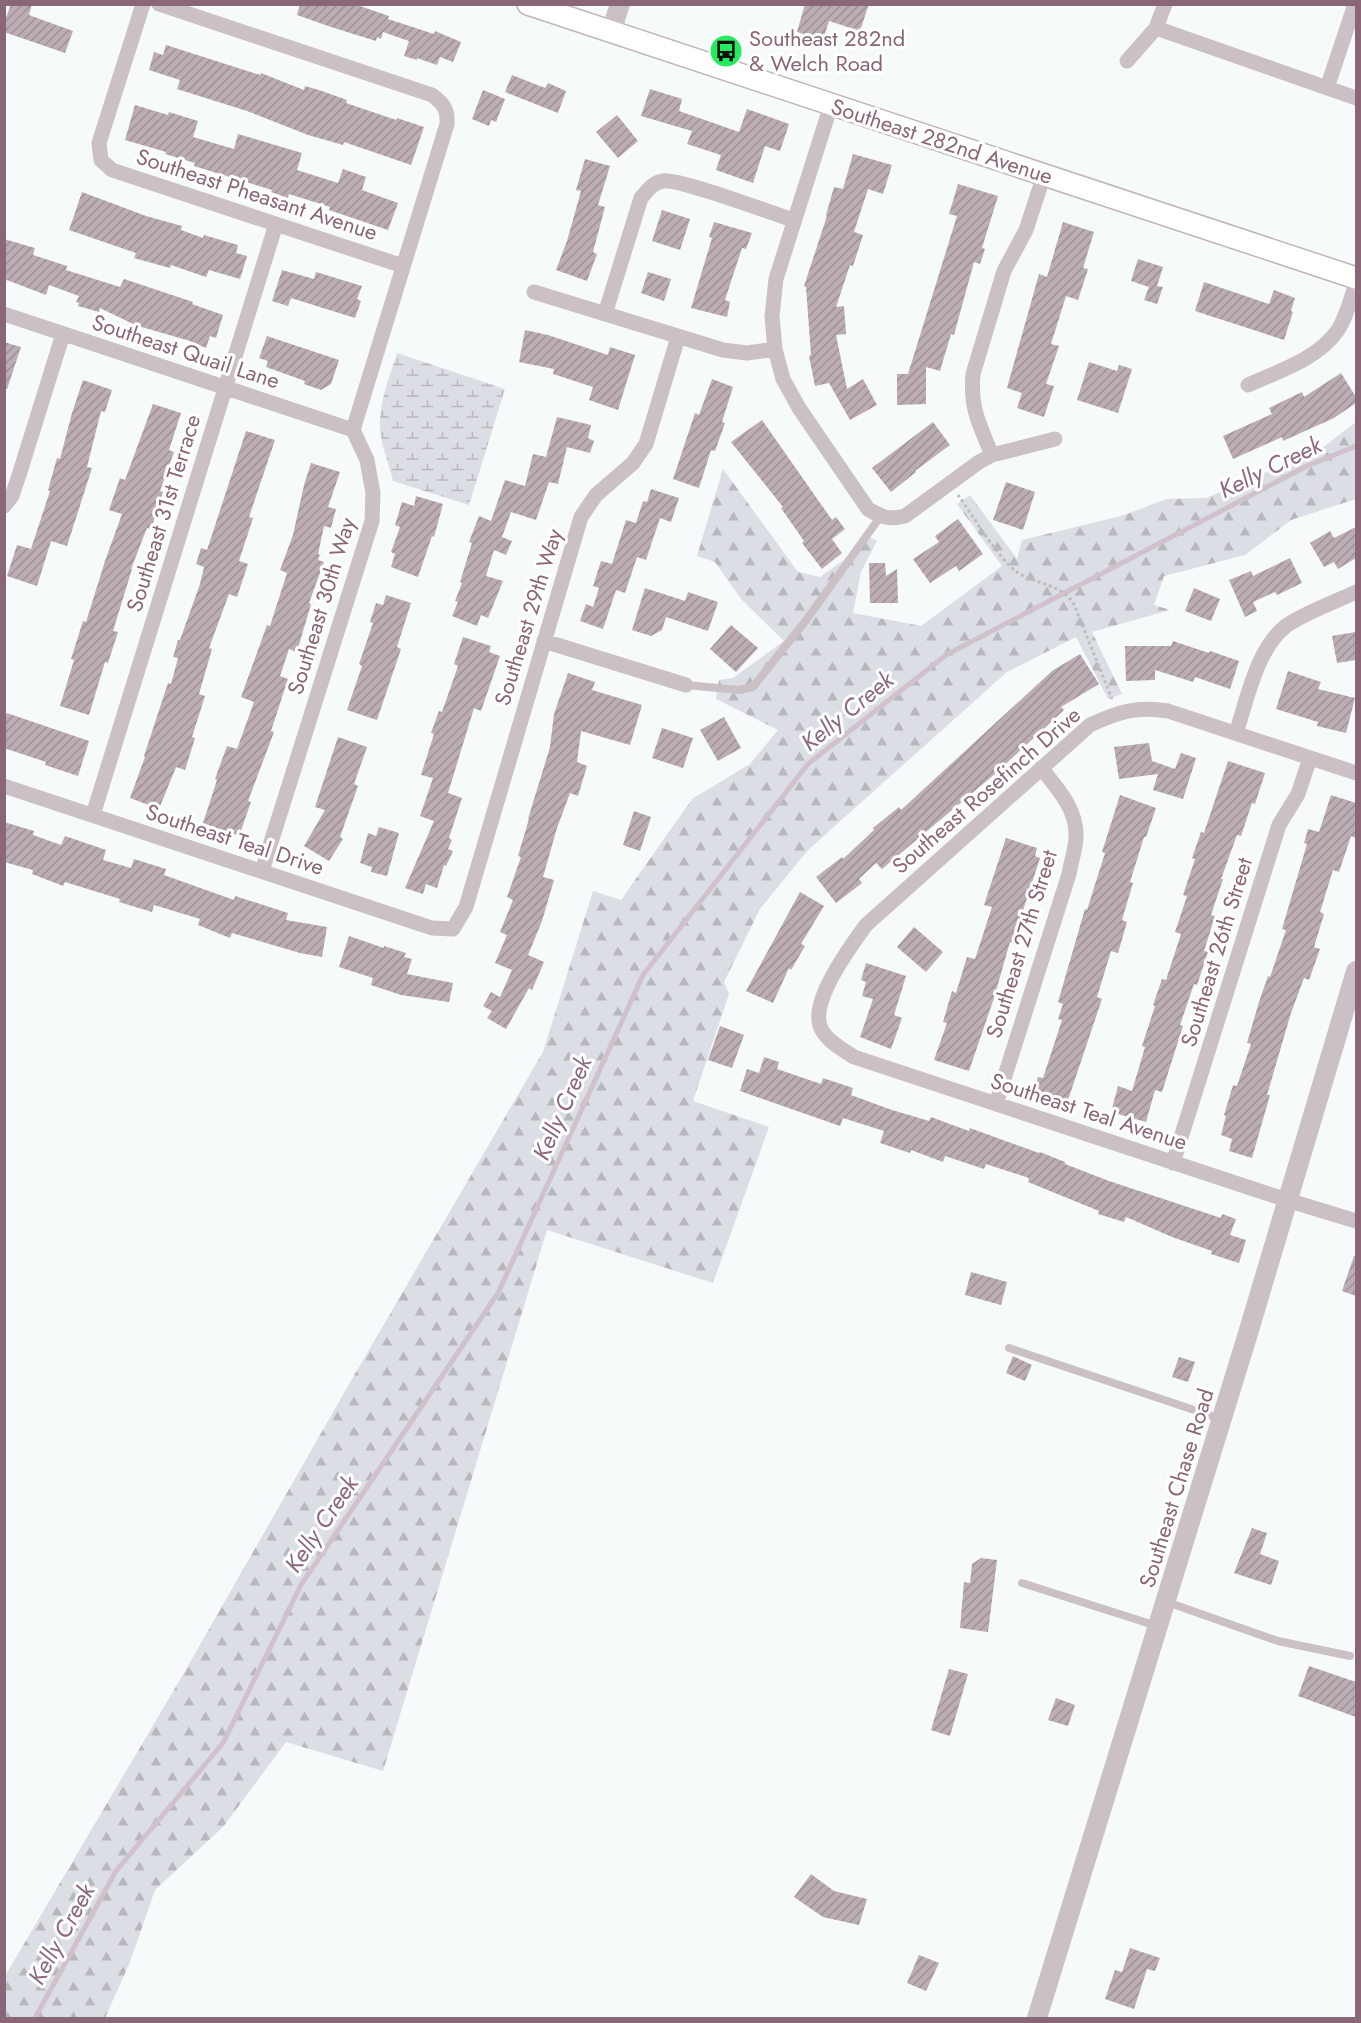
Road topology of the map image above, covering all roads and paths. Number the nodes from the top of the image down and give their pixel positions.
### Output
1 (143, 4) edge
2 (159, 4) edge
3 (528, 4) edge
4 (620, 4) edge
5 (1165, 4) edge
6 (1355, 4) edge
7 (1156, 28) junction
8 (611, 32) junction
9 (1127, 61) dead end
10 (1328, 88) junction
11 (1356, 98) edge
12 (831, 105) junction
13 (1044, 175) junction
14 (793, 220) junction
15 (276, 224) junction
16 (403, 266) junction
17 (1356, 281) edge
18 (534, 292) dead end
19 (4, 314) edge
20 (605, 314) junction
21 (63, 334) junction
22 (678, 337) junction
23 (776, 350) junction
24 (1248, 385) dead end
25 (226, 388) junction
26 (353, 430) junction
27 (1055, 439) dead end
28 (992, 455) junction
29 (950, 483) junction
30 (4, 506) edge
31 (880, 517) junction
32 (1356, 591) edge
33 (544, 641) junction
34 (686, 685) joint
35 (1118, 713) junction
36 (1236, 733) junction
37 (1310, 758) junction
38 (1041, 768) junction
39 (1356, 773) edge
40 (4, 786) edge
41 (93, 815) junction
42 (262, 871) junction
43 (453, 930) joint
44 (1356, 971) edge
45 (819, 1026) joint
46 (996, 1104) junction
47 (1173, 1163) junction
48 (1287, 1200) junction
49 (1356, 1221) edge
50 (1009, 1348) dead end
51 (1222, 1419) junction
52 (1022, 1583) dead end
53 (1166, 1602) junction
54 (1158, 1626) junction
55 (1350, 1656) dead end
56 (1037, 2019) edge

1 - 15 street, Southeast Pheasant Avenue
2 - 16 street
3 - 8 main road, Southeast 282nd Avenue
4 - 8 street
5 - 7 street
6 - 10 street
7 - 9 street
7 - 10 street
8 - 12 main road, Southeast 282nd Avenue
10 - 11 street
12 - 13 main road, Southeast 282nd Avenue
12 - 14 street
13 - 17 main road, Southeast 282nd Avenue
13 - 28 street
14 - 20 street
14 - 23 street
15 - 16 street, Southeast Pheasant Avenue
15 - 25 street, Southeast 31st Terrace
16 - 26 street
17 - 24 street
18 - 20 street
19 - 21 street, Southeast Quail Lane
20 - 22 street
21 - 25 street, Southeast Quail Lane
21 - 30 street
22 - 23 street
22 - 33 street, Southeast 29th Way
23 - 31 street
25 - 26 street, Southeast Quail Lane
25 - 41 street, Southeast 31st Terrace
26 - 42 street, Southeast 30th Way
27 - 28 street
28 - 29 street
29 - 31 street
29 - 35 path
31 - 34 lane
32 - 36 street
33 - 34 street
33 - 43 street, Southeast 29th Way
35 - 36 street, Southeast Rosefinch Drive
35 - 38 street, Southeast Rosefinch Drive
36 - 37 street, Southeast Rosefinch Drive
37 - 39 street, Southeast Rosefinch Drive
37 - 47 street, Southeast 26th Street
38 - 45 street, Southeast Rosefinch Drive
38 - 46 street, Southeast 27th Street
40 - 41 street, Southeast Teal Drive
41 - 42 street, Southeast Teal Drive
42 - 43 street, Southeast Teal Drive
44 - 48 street, Southeast Chase Road
45 - 46 street, Southeast Teal Avenue
46 - 47 street, Southeast Teal Avenue
47 - 48 street, Southeast Teal Avenue
48 - 49 street, Southeast Teal Avenue
48 - 51 street, Southeast Chase Road
50 - 51 lane
51 - 53 street, Southeast Chase Road
52 - 54 lane
53 - 54 street, Southeast Chase Road
53 - 55 lane
54 - 56 street, Southeast Chase Road

